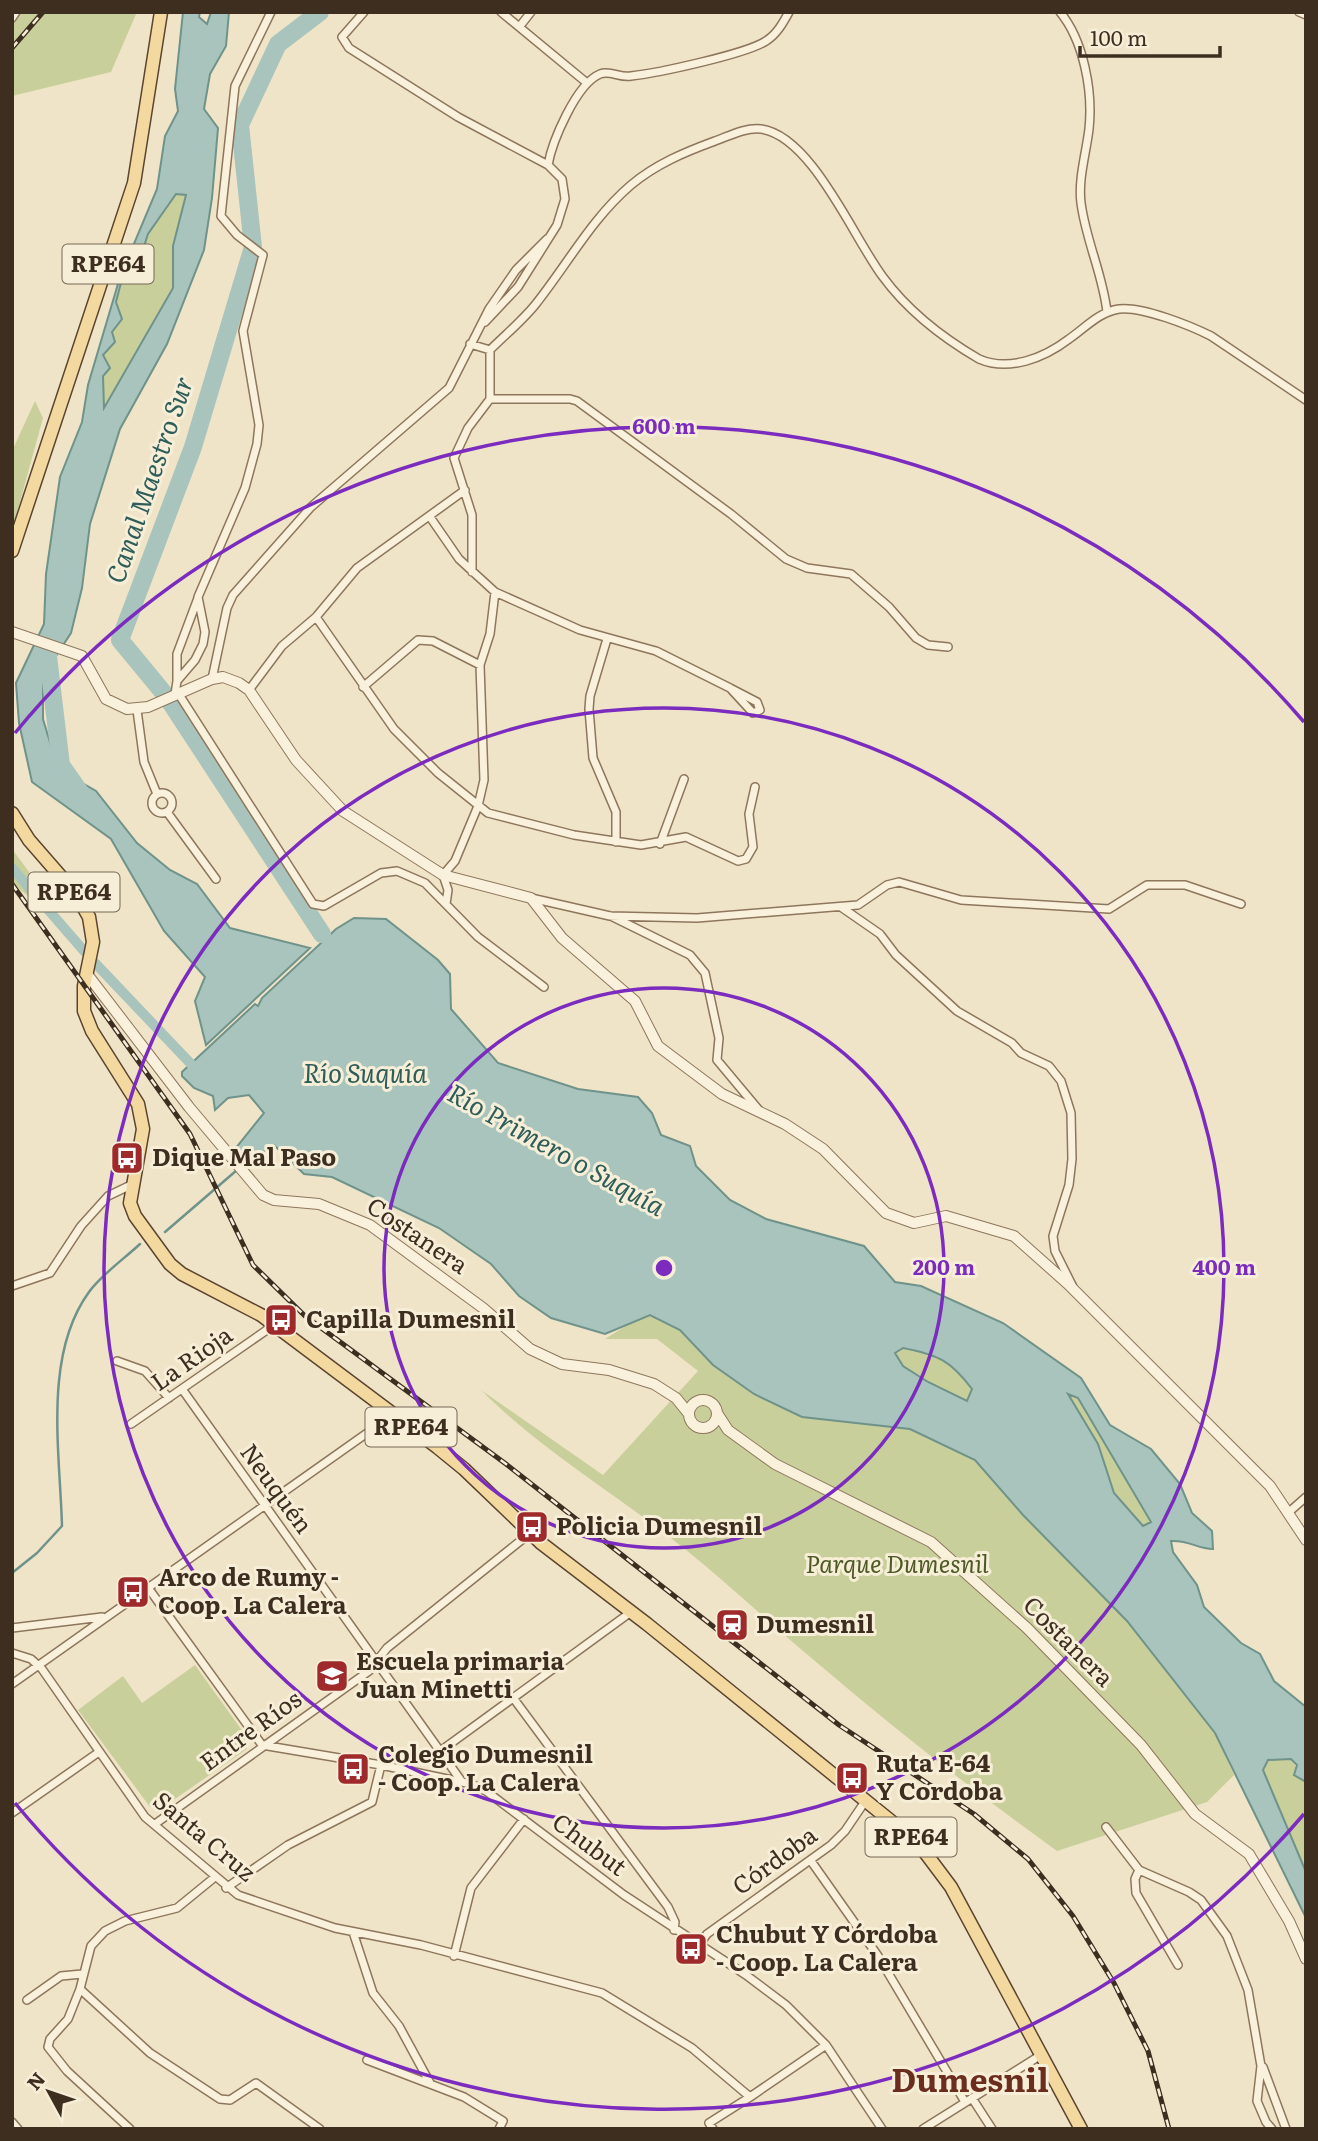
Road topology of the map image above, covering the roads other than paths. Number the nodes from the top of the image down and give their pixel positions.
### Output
1 (16, 12) edge
2 (161, 12) edge
3 (271, 12) edge
4 (364, 12) edge
5 (501, 12) edge
6 (531, 12) edge
7 (789, 12) edge
8 (1060, 12) edge
9 (1299, 12) edge
10 (1306, 15) edge
11 (12, 18) edge
12 (520, 26) junction
13 (587, 83) junction
14 (548, 166) junction
15 (547, 239) junction
16 (1107, 312) junction
17 (478, 330) junction
18 (470, 344) junction
19 (491, 350) junction
20 (490, 399) junction
21 (1306, 400) edge
22 (465, 490) junction
23 (430, 517) junction
24 (12, 551) edge
25 (472, 572) junction
26 (495, 592) junction
27 (198, 597) junction
28 (316, 617) junction
29 (16, 633) edge
30 (607, 639) junction
31 (948, 647) dead end
32 (480, 665) junction
33 (212, 679) junction
34 (177, 681) junction
35 (363, 687) junction
36 (730, 688) dead end
37 (249, 690) junction
38 (176, 694) junction
39 (138, 710) junction
40 (684, 779) dead end
41 (755, 788) dead end
42 (157, 794) junction
43 (478, 806) junction
44 (167, 812) junction
45 (12, 813) edge
46 (616, 842) junction
47 (660, 844) junction
48 (443, 875) junction
49 (216, 879) dead end
50 (531, 898) junction
51 (446, 904) junction
52 (1241, 905) dead end
53 (841, 906) junction
54 (610, 916) junction
55 (87, 974) junction
56 (544, 987) dead end
57 (761, 1113) junction
58 (131, 1185) junction
59 (12, 1286) edge
60 (1076, 1291) junction
61 (274, 1324) junction
62 (117, 1361) dead end
63 (182, 1389) junction
64 (169, 1398) junction
65 (676, 1398) junction
66 (696, 1402) junction
67 (716, 1413) junction
68 (394, 1414) junction
69 (689, 1414) junction
70 (131, 1424) dead end
71 (708, 1426) junction
72 (727, 1430) junction
73 (1306, 1497) edge
74 (267, 1506) junction
75 (1289, 1512) junction
76 (529, 1534) junction
77 (1306, 1540) edge
78 (149, 1589) junction
79 (631, 1612) junction
80 (106, 1617) junction
81 (12, 1628) edge
82 (12, 1653) edge
83 (38, 1663) junction
84 (376, 1663) junction
85 (12, 1684) edge
86 (514, 1699) junction
87 (262, 1745) junction
88 (99, 1752) junction
89 (439, 1752) junction
90 (381, 1766) junction
91 (462, 1783) junction
92 (866, 1800) junction
93 (12, 1813) edge
94 (524, 1819) junction
95 (155, 1824) junction
96 (1106, 1827) dead end
97 (811, 1861) junction
98 (1139, 1870) junction
99 (215, 1877) junction
100 (226, 1888) junction
101 (674, 1930) junction
102 (353, 1932) junction
103 (699, 1945) junction
104 (454, 1956) junction
105 (1306, 1959) edge
106 (1178, 1965) dead end
107 (82, 1974) junction
108 (80, 1989) junction
109 (27, 2000) dead end
110 (826, 2045) junction
111 (1041, 2055) junction
112 (367, 2060) dead end
113 (1261, 2063) junction
114 (430, 2083) junction
115 (750, 2097) junction
116 (968, 2100) junction
117 (12, 2122) edge
118 (18, 2129) edge
119 (130, 2129) edge
120 (320, 2129) edge
121 (499, 2129) edge
122 (713, 2129) edge
123 (882, 2129) edge
124 (923, 2129) edge
125 (992, 2129) edge
126 (1081, 2129) edge
127 (1272, 2129) edge
128 (1286, 2129) edge

1 - 11 street
2 - 24 main road, RPE64
3 - 27 street
4 - 14 street
5 - 12 street
6 - 12 street
7 - 13 street
8 - 16 street
9 - 10 street
12 - 13 street
13 - 14 street
14 - 15 street
15 - 17 street
15 - 17 street
16 - 19 street
16 - 21 street
17 - 18 street
18 - 19 street
18 - 33 street
19 - 20 street
20 - 22 street
20 - 31 street
22 - 23 street
22 - 25 street
23 - 25 street
23 - 28 street
25 - 26 street
26 - 30 street
26 - 32 street
27 - 34 street
27 - 34 street
28 - 35 street
28 - 37 street
29 - 39 street
30 - 36 street
30 - 46 street
32 - 35 street
32 - 43 street
33 - 37 street
33 - 38 street
34 - 38 street
35 - 43 street
37 - 48 street
38 - 39 street
38 - 51 street
39 - 42 street
40 - 47 street
41 - 47 street
42 - 44 street
42 - 44 street
43 - 46 street
43 - 48 street
44 - 49 street
45 - 55 main road, RPE64
46 - 47 street
48 - 50 street
48 - 51 street
50 - 54 street
50 - 57 street
51 - 56 street
52 - 53 street
53 - 54 street
53 - 60 street
54 - 57 street
55 - 58 main road, RPE64
55 - 65 street, Costanera
57 - 60 street
58 - 59 street
58 - 61 main road, RPE64
60 - 75 street
61 - 63 street, La Rioja
61 - 68 main road, RPE64
62 - 64 street
63 - 64 street, La Rioja
63 - 74 street, Neuquén
64 - 70 street, La Rioja
65 - 66 street, Costanera
65 - 69 street, Costanera
66 - 67 street, Costanera
66 - 69 street
67 - 71 street
67 - 72 street, Costanera
68 - 74 street
68 - 76 main road, RPE64
69 - 71 street, Costanera
71 - 72 street, Costanera
72 - 105 street, Costanera
73 - 75 street
74 - 78 street
74 - 84 street, Neuquén
75 - 77 street
76 - 79 main road, RPE64
76 - 84 street, Entre Ríos
78 - 80 street
78 - 87 street
79 - 86 street
79 - 92 main road, RPE64
80 - 81 street
80 - 83 street
82 - 83 street
83 - 85 street
83 - 88 street, Santa Cruz
84 - 87 street, Entre Ríos
84 - 89 street, Neuquén
86 - 89 street
86 - 101 street
87 - 90 street, Chubut
87 - 95 street, Entre Ríos
88 - 93 street
88 - 95 street, Santa Cruz
89 - 91 street, Neuquén
90 - 91 street, Chubut
90 - 100 street
91 - 94 street, Chubut
92 - 97 street, Córdoba
92 - 111 main road, RPE64
94 - 101 street, Chubut
94 - 104 street
95 - 99 street, Santa Cruz
96 - 98 street
97 - 103 street, Córdoba
97 - 116 street
98 - 106 street
98 - 113 street
99 - 100 street, Santa Cruz
99 - 107 street
100 - 102 street, Santa Cruz
101 - 103 street, Chubut
102 - 104 street, Santa Cruz
102 - 114 street
103 - 110 street, Chubut
104 - 115 street, Santa Cruz
107 - 108 street
107 - 109 street
108 - 119 street
108 - 120 street
110 - 115 street
110 - 123 street, Chubut
111 - 116 street
111 - 126 main road, RPE64
112 - 114 street
113 - 127 street
113 - 128 street
114 - 121 street
115 - 122 street
116 - 124 street
116 - 125 street
117 - 118 street

